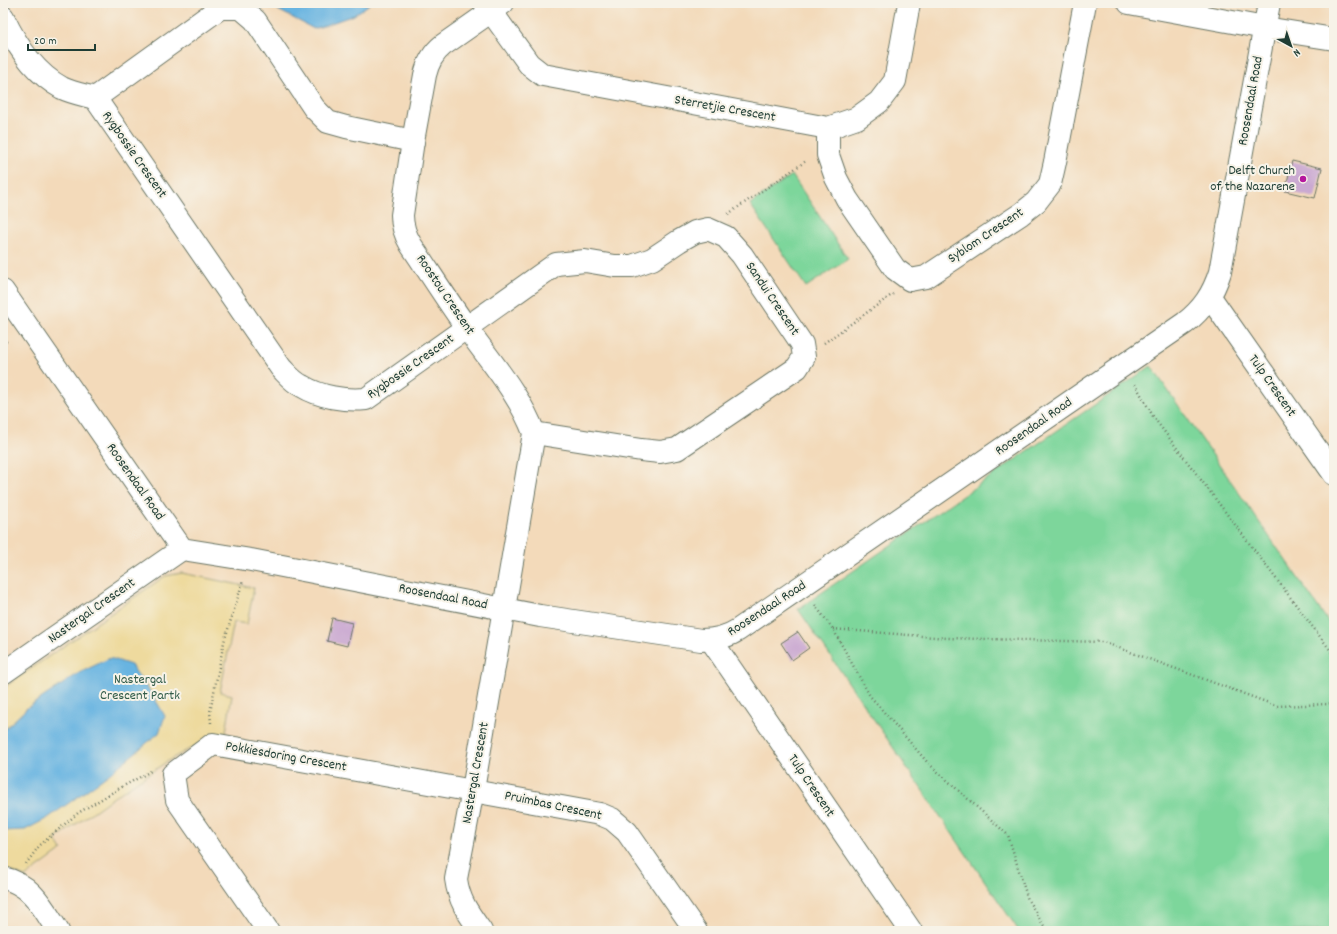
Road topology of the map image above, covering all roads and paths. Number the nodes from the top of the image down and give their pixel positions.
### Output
1 (909, 3) edge
2 (1085, 3) edge
3 (1129, 3) edge
4 (1269, 3) edge
5 (493, 6) edge
6 (3, 17) edge
7 (1265, 28) junction
8 (1334, 39) edge
9 (95, 98) junction
10 (828, 128) junction
11 (413, 141) junction
12 (828, 155) junction
13 (708, 229) junction
14 (910, 280) junction
15 (3, 291) edge
16 (1210, 297) junction
17 (467, 328) junction
18 (804, 357) junction
19 (1124, 364) junction
20 (534, 433) junction
21 (1334, 474) edge
22 (182, 549) junction
23 (251, 560) junction
24 (802, 587) junction
25 (505, 609) junction
26 (833, 629) junction
27 (711, 640) junction
28 (1334, 656) edge
29 (3, 673) edge
30 (1334, 701) edge
31 (213, 744) junction
32 (173, 774) junction
33 (473, 790) junction
34 (9, 880) edge
35 (58, 931) edge
36 (268, 931) edge
37 (481, 931) edge
38 (696, 931) edge
39 (911, 931) edge
40 (1047, 931) edge

1 - 10 street, Sterretjie Crescent
2 - 14 street, Syblom Crescent
3 - 7 street
4 - 7 street, Roosendaal Road
5 - 10 street, Sterretjie Crescent
5 - 11 street, Roostou Crescent
6 - 9 street
7 - 8 street
7 - 16 street, Roosendaal Road
9 - 11 street, Rygbossie Crescent
9 - 17 street, Rygbossie Crescent
10 - 12 street
11 - 17 street, Roostou Crescent
12 - 13 path
12 - 14 street
13 - 17 street
13 - 18 street, Sandui Crescent
14 - 18 path
15 - 22 street, Roosendaal Road
16 - 19 street, Roosendaal Road
16 - 21 street, Tulp Crescent
17 - 20 street, Roostou Crescent
18 - 20 street
19 - 24 street, Roosendaal Road
19 - 28 path
20 - 25 street
22 - 23 street, Roosendaal Road
22 - 29 street, Nastergal Crescent
23 - 25 street, Roosendaal Road
23 - 31 path
24 - 26 path
24 - 27 street, Roosendaal Road
25 - 27 street, Roosendaal Road
25 - 33 street, Nastergal Crescent
26 - 30 path
26 - 40 path
27 - 39 street, Tulp Crescent
31 - 32 street, Pokkiesdoring Crescent
31 - 33 street, Pokkiesdoring Crescent
32 - 34 path
32 - 36 street
33 - 37 street, Nastergal Crescent
33 - 38 street, Pruimbas Crescent
34 - 35 street

